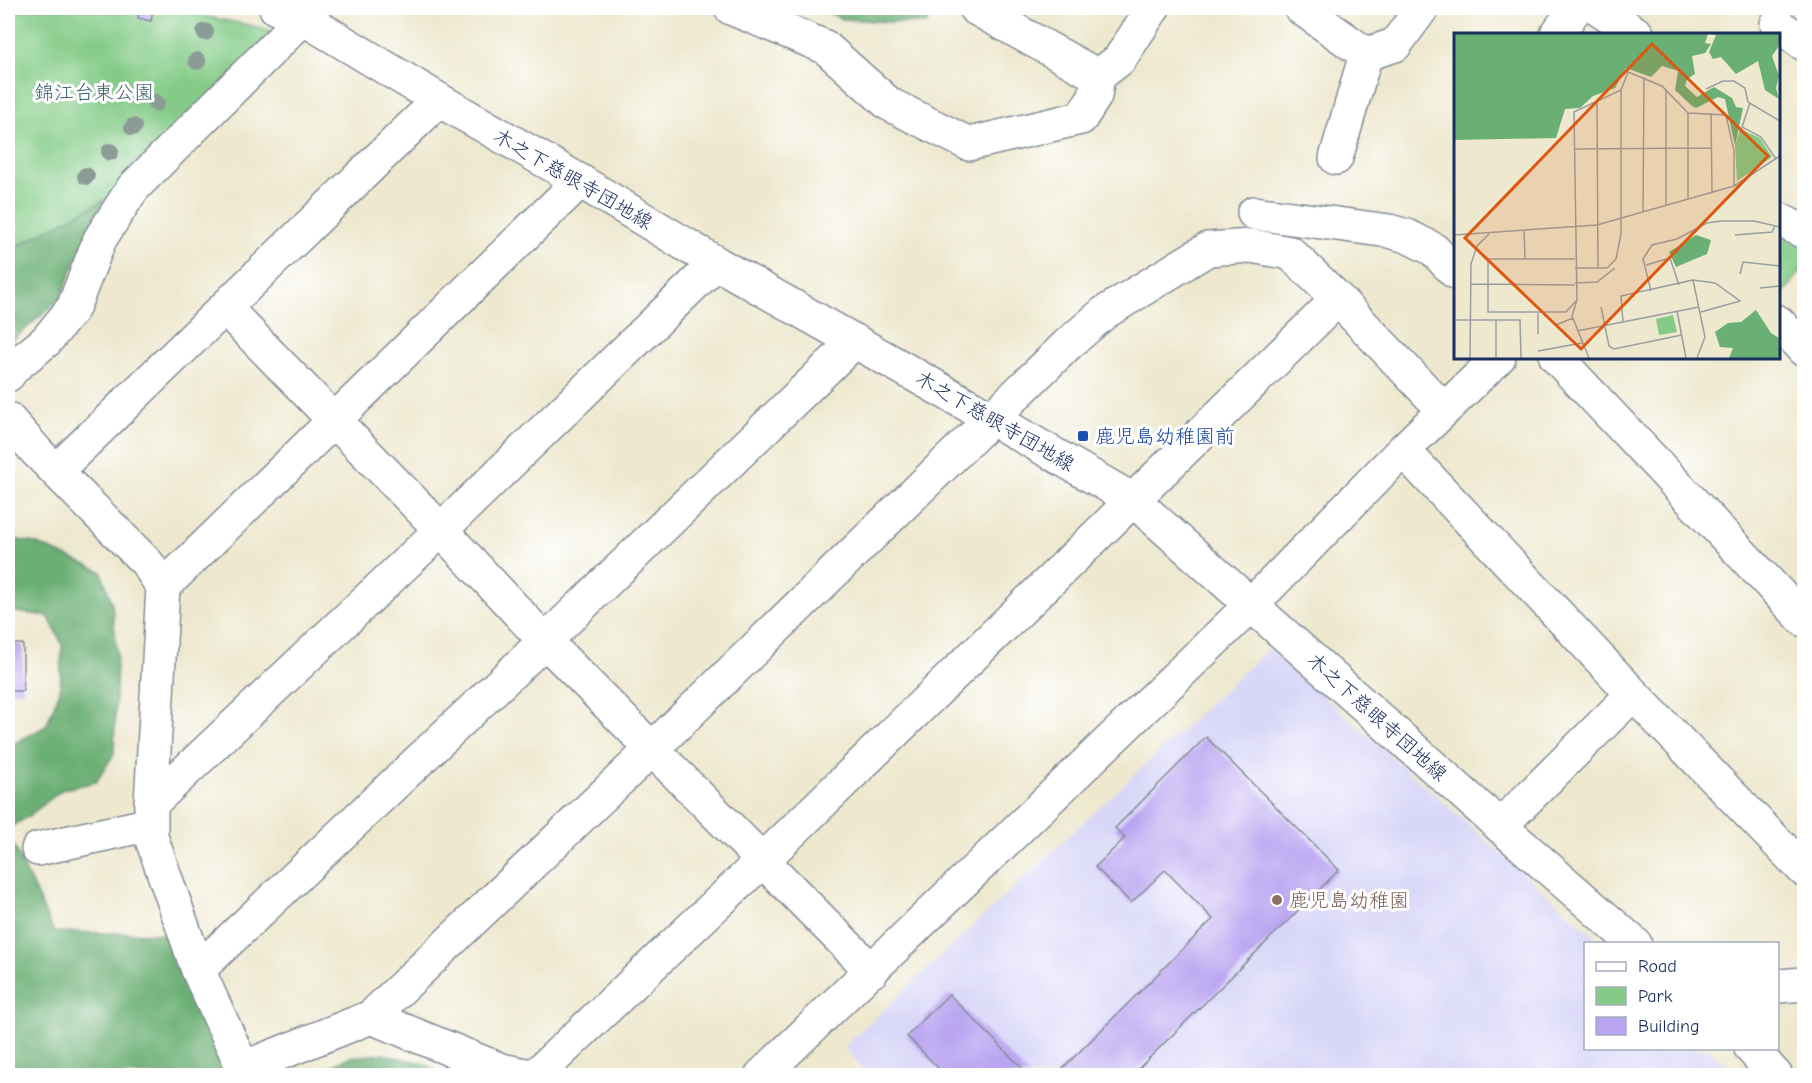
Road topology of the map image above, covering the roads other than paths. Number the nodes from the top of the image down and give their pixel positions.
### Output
1 (731, 8) edge
2 (975, 8) edge
3 (1153, 8) edge
4 (1301, 8) edge
5 (1422, 8) edge
6 (1576, 8) edge
7 (1598, 8) edge
8 (290, 13) edge
9 (1777, 22) edge
10 (1558, 33) edge
11 (1636, 33) edge
12 (1804, 44) edge
13 (1366, 54) junction
14 (1098, 76) junction
15 (439, 100) junction
16 (1336, 158) dead end
17 (580, 181) junction
18 (1254, 213) dead end
19 (1779, 220) edge
20 (1804, 232) edge
21 (716, 263) junction
22 (1454, 271) edge
23 (1338, 299) junction
24 (225, 308) junction
25 (1779, 323) edge
26 (855, 341) junction
27 (1804, 350) edge
28 (1498, 358) edge
29 (1557, 358) edge
30 (8, 375) edge
31 (1444, 410) junction
32 (991, 418) junction
33 (8, 419) edge
34 (333, 420) junction
35 (1403, 450) junction
36 (56, 471) junction
37 (1133, 500) junction
38 (441, 530) junction
39 (163, 587) junction
40 (1251, 605) junction
41 (1804, 620) edge
42 (545, 641) junction
43 (1633, 694) junction
44 (653, 748) junction
45 (151, 814) junction
46 (1500, 826) junction
47 (38, 849) dead end
48 (763, 860) junction
49 (1804, 870) edge
50 (1633, 942) edge
51 (198, 970) junction
52 (872, 971) junction
53 (1804, 984) edge
54 (1779, 986) edge
55 (371, 1017) junction
56 (1753, 1050) edge
57 (532, 1076) edge
58 (761, 1076) edge
59 (1776, 1076) edge

1 - 14 street
2 - 14 street
3 - 14 street
4 - 13 street
5 - 13 street
6 - 10 street
7 - 11 street
8 - 15 street, 木之下慈眼寺団地線
8 - 30 street
9 - 12 street
13 - 16 street
15 - 17 street, 木之下慈眼寺団地線
15 - 24 street
17 - 21 street, 木之下慈眼寺団地線
17 - 34 street
18 - 22 street
19 - 20 street
21 - 26 street, 木之下慈眼寺団地線
21 - 38 street
23 - 31 street
23 - 32 street
23 - 37 street
24 - 34 street
24 - 36 street
25 - 27 street
26 - 32 street, 木之下慈眼寺団地線
26 - 42 street
28 - 31 street
29 - 41 street
31 - 35 street
32 - 37 street, 木之下慈眼寺団地線
32 - 44 street
33 - 36 street
34 - 38 street
34 - 39 street
35 - 40 street
35 - 43 street
36 - 39 street
37 - 40 street, 木之下慈眼寺団地線
37 - 48 street
38 - 42 street
38 - 45 street
39 - 45 street
40 - 46 street, 木之下慈眼寺団地線
40 - 52 street
42 - 44 street
42 - 51 street
43 - 46 street
43 - 49 street
44 - 48 street
44 - 55 street
45 - 47 street
45 - 51 street
46 - 50 street, 木之下慈眼寺団地線
48 - 52 street
48 - 57 street
51 - 55 street
52 - 58 street
53 - 54 street
55 - 57 street
56 - 59 street

